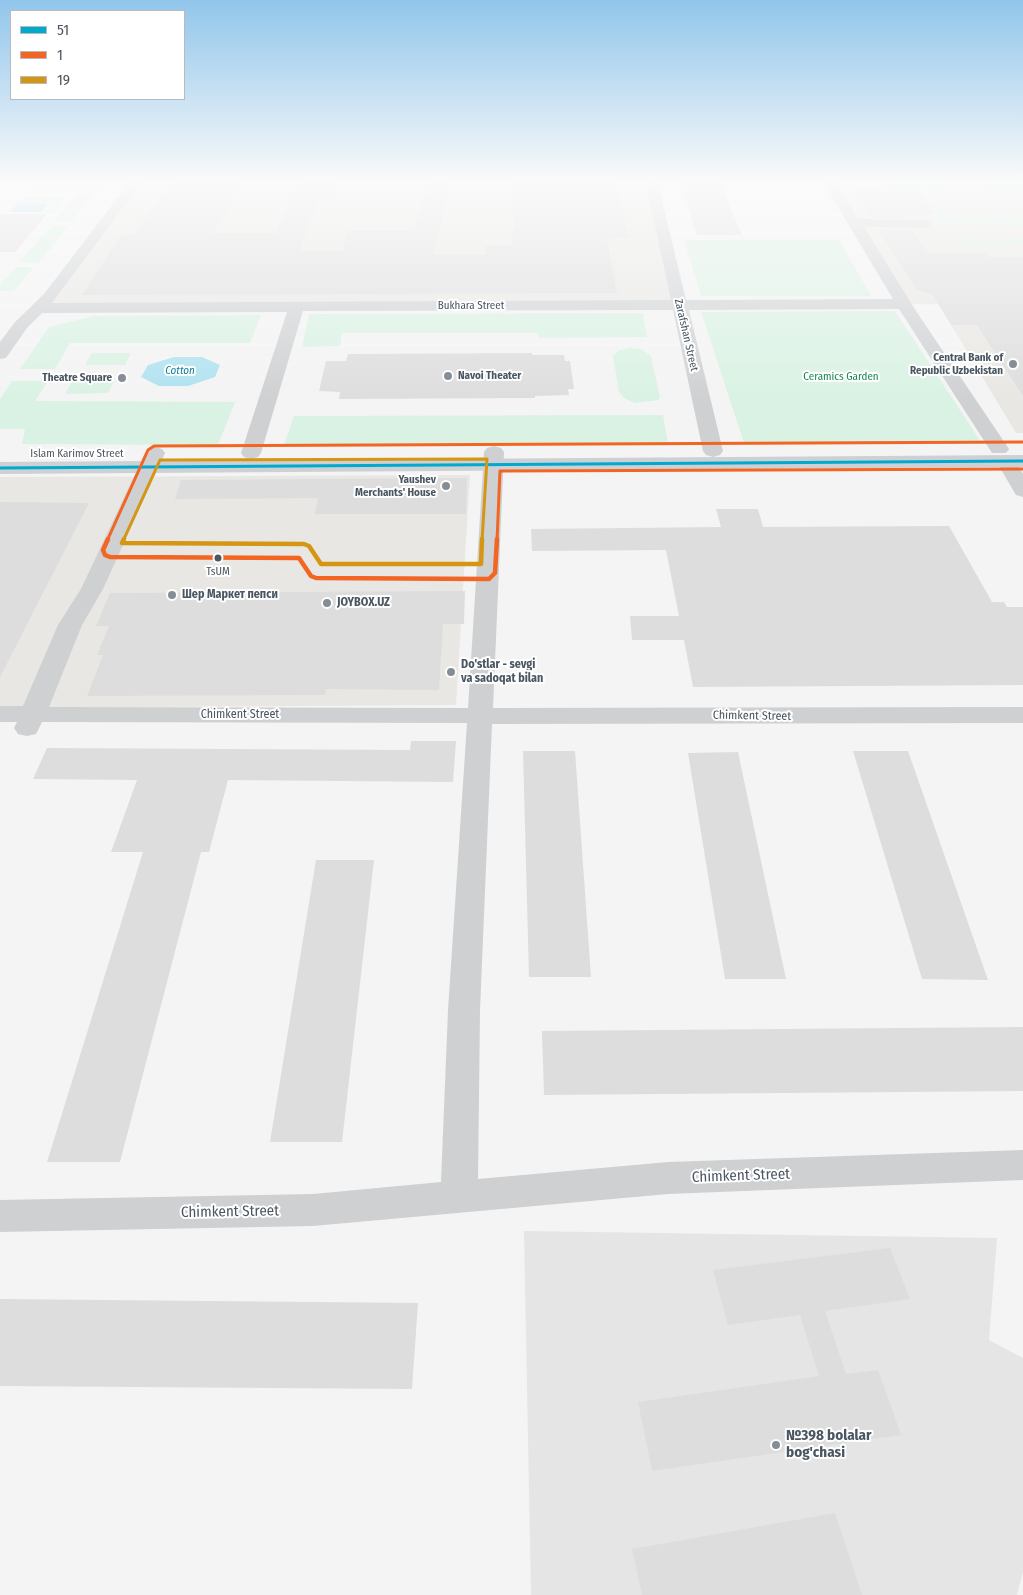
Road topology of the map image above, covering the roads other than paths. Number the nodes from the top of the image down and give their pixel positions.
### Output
1 (82, 253) edge
2 (668, 253) edge
3 (873, 253) edge
4 (904, 304) junction
5 (679, 305) junction
6 (296, 307) junction
7 (38, 308) junction
8 (0, 354) edge
9 (1023, 449) edge
10 (251, 453) junction
11 (0, 454) edge
12 (714, 457) junction
13 (1009, 457) edge
14 (494, 458) junction
15 (152, 460) junction
16 (0, 468) edge
17 (1023, 491) edge
18 (0, 714) edge
19 (481, 715) junction
20 (1023, 715) edge
21 (30, 722) junction
22 (1023, 1165) edge
23 (459, 1196) junction
24 (0, 1216) edge

1 - 7 street
2 - 5 street, Zarafshan Street
3 - 4 street
4 - 5 street, Bukhara Street
4 - 13 street
5 - 6 street, Bukhara Street
5 - 12 street, Zarafshan Street
6 - 7 street, Bukhara Street
6 - 10 street
7 - 8 street
9 - 13 main road, Islam Karimov Street
10 - 14 main road, Islam Karimov Street
10 - 15 main road, Islam Karimov Street
11 - 15 main road, Islam Karimov Street
12 - 13 main road, Islam Karimov Street
12 - 14 main road, Islam Karimov Street
13 - 17 street
14 - 15 main road
14 - 19 street
15 - 16 main road, Islam Karimov Street
15 - 21 street
18 - 21 street, Chimkent Street
19 - 20 street, Chimkent Street
19 - 21 street, Chimkent Street
19 - 23 street
22 - 23 street, Chimkent Street
23 - 24 street, Chimkent Street

